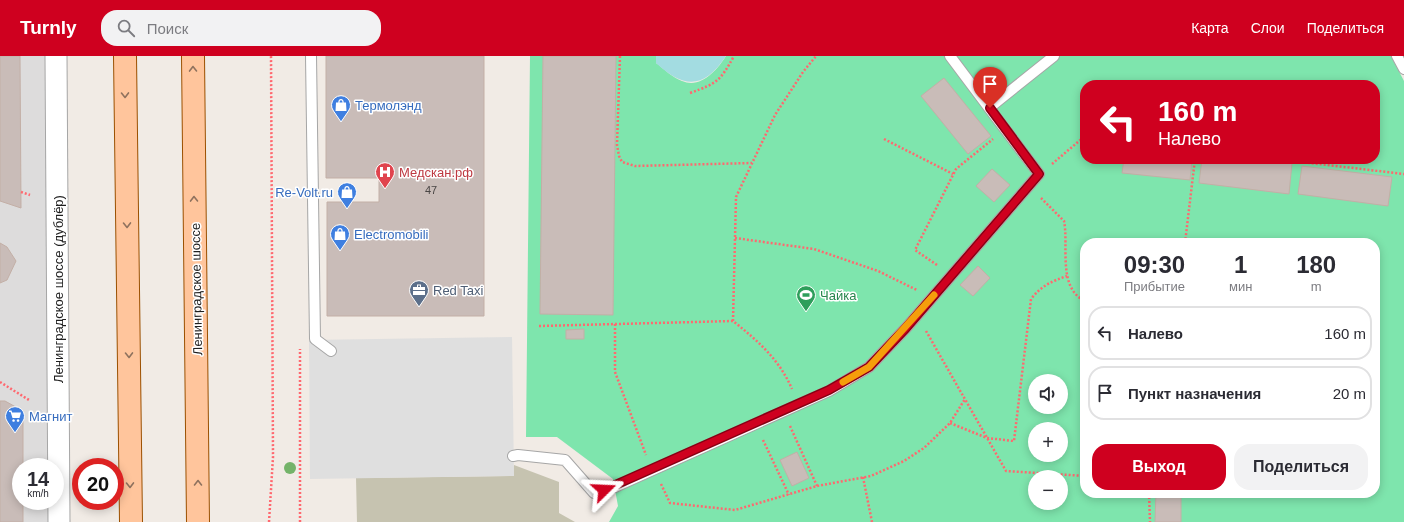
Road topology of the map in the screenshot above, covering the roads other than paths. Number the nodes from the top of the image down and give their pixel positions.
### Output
1 (56, 56) edge
2 (125, 56) edge
3 (193, 56) edge
4 (312, 56) edge
5 (950, 56) edge
6 (1054, 56) edge
7 (1397, 56) edge
8 (1404, 69) edge
9 (990, 108) junction
10 (331, 351) dead end
11 (513, 456) dead end
12 (59, 522) edge
13 (130, 522) edge
14 (198, 522) edge

1 - 12 street, Ленинградское шоссе (дублёр)
2 -> 13 main road
14 -> 3 main road, Ленинградское шоссе
4 - 10 lane
5 - 9 lane
6 - 9 lane
7 - 8 lane
9 - 11 lane

